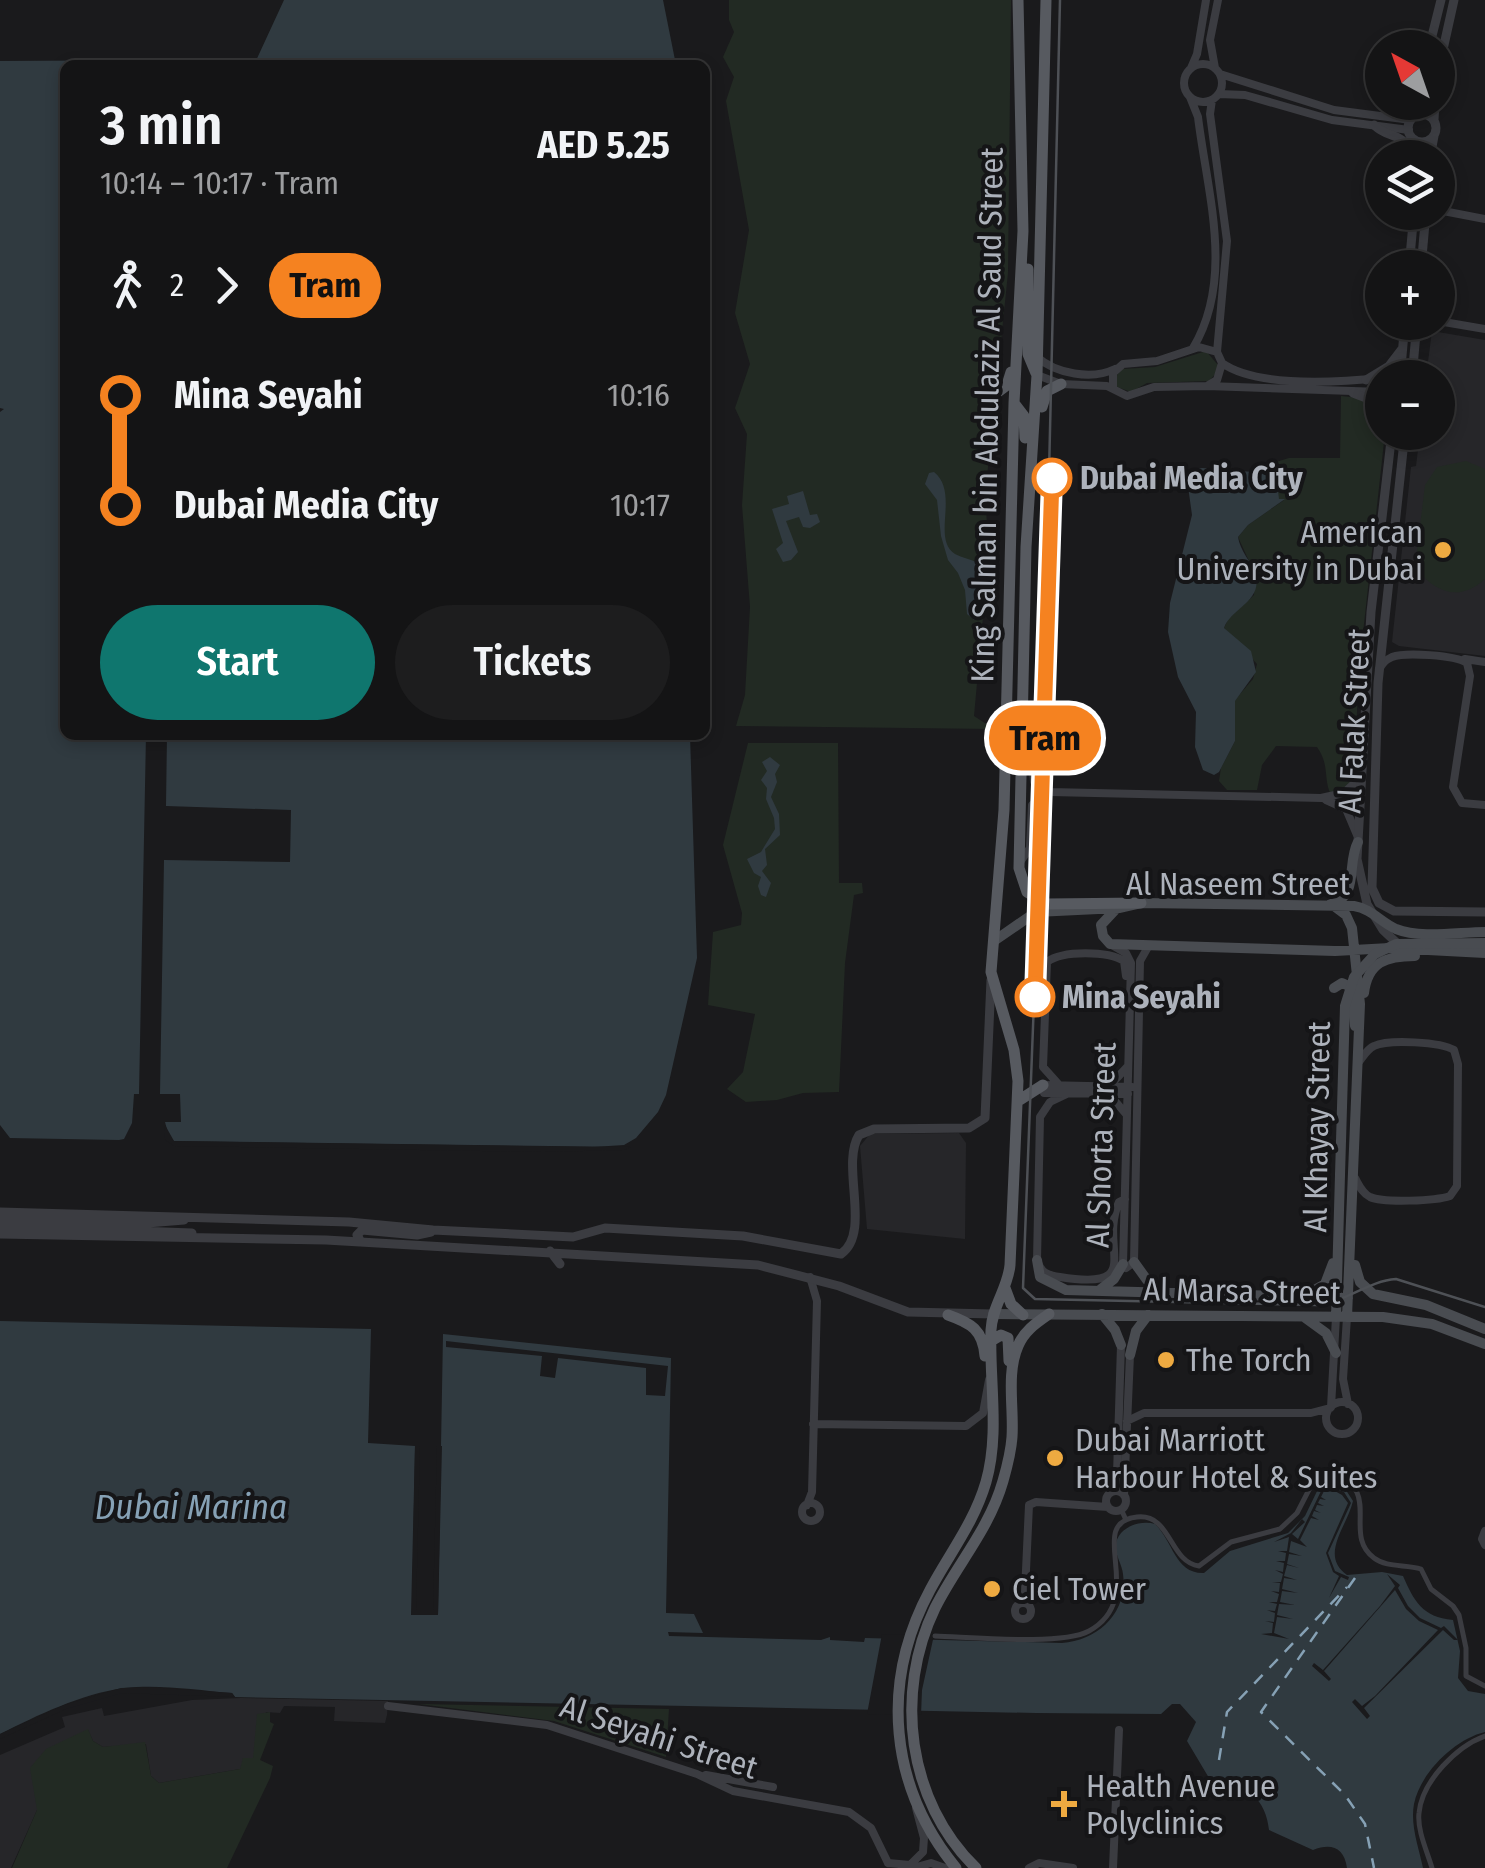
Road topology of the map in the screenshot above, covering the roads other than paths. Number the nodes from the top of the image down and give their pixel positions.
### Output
1 (1018, 0) edge
2 (1046, 0) edge
3 (1206, 0) edge
4 (1218, 0) edge
5 (1441, 0) edge
6 (1454, 0) edge
7 (1434, 30) edge
8 (1447, 30) edge
9 (1190, 69) junction
10 (1218, 71) junction
11 (1190, 97) junction
12 (1216, 97) junction
13 (1415, 120) edge
14 (1419, 120) edge
15 (1434, 120) edge
16 (1374, 125) junction
17 (1413, 126) junction
18 (1435, 134) junction
19 (1403, 140) edge
20 (1415, 140) edge
21 (1434, 140) edge
22 (1455, 214) edge
23 (1485, 219) edge
24 (1022, 231) junction
25 (1455, 324) edge
26 (1485, 328) edge
27 (1404, 340) edge
28 (1018, 344) junction
29 (1404, 347) junction
30 (1193, 348) junction
31 (1216, 352) junction
32 (1038, 358) junction
33 (1394, 360) edge
34 (1402, 360) edge
35 (1222, 363) junction
36 (1116, 369) junction
37 (1037, 374) junction
38 (1365, 380) edge
39 (1061, 384) junction
40 (1207, 386) junction
41 (1114, 388) junction
42 (1352, 393) junction
43 (1365, 393) edge
44 (991, 397) dead end
45 (1365, 398) edge
46 (1014, 402) junction
47 (1032, 444) junction
48 (1390, 450) edge
49 (1404, 450) edge
50 (1028, 496) junction
51 (1383, 634) junction
52 (1412, 655) junction
53 (1444, 657) junction
54 (1462, 659) junction
55 (1485, 662) edge
56 (1379, 669) junction
57 (1467, 685) junction
58 (1024, 731) junction
59 (1361, 778) junction
60 (1050, 792) junction
61 (1321, 798) junction
62 (1483, 805) edge
63 (1358, 840) junction
64 (1020, 865) junction
65 (1142, 903) junction
66 (1330, 905) junction
67 (1119, 908) junction
68 (1370, 910) junction
69 (1485, 912) edge
70 (1350, 923) junction
71 (1485, 932) edge
72 (994, 941) junction
73 (1485, 942) edge
74 (1110, 944) junction
75 (1148, 947) junction
76 (1310, 950) junction
77 (1355, 950) junction
78 (1407, 950) junction
79 (1443, 951) junction
80 (1485, 953) edge
81 (992, 972) junction
82 (1334, 988) dead end
83 (1130, 999) junction
84 (1360, 1004) junction
85 (1359, 1042) junction
86 (1358, 1064) junction
87 (1128, 1066) junction
88 (1044, 1085) junction
89 (1060, 1086) junction
90 (1080, 1086) junction
91 (1132, 1091) junction
92 (1070, 1093) junction
93 (1088, 1093) junction
94 (1018, 1101) junction
95 (1127, 1115) junction
96 (1354, 1177) junction
97 (1125, 1199) junction
98 (21, 1206) dead end
99 (2, 1217) edge
100 (1339, 1223) junction
101 (433, 1230) junction
102 (0, 1234) edge
103 (76, 1236) junction
104 (205, 1238) junction
105 (361, 1242) junction
106 (389, 1243) junction
107 (63, 1244) dead end
108 (1352, 1244) junction
109 (550, 1251) junction
110 (400, 1253) dead end
111 (1036, 1260) junction
112 (560, 1264) dead end
113 (1128, 1264) junction
114 (810, 1277) junction
115 (1080, 1285) junction
116 (838, 1286) junction
117 (1005, 1288) junction
118 (1100, 1289) junction
119 (1160, 1291) junction
120 (1302, 1295) junction
121 (1342, 1297) junction
122 (817, 1300) junction
123 (993, 1314) junction
124 (1049, 1314) junction
125 (1102, 1314) junction
126 (1148, 1314) junction
127 (948, 1315) junction
128 (1023, 1315) junction
129 (1303, 1316) junction
130 (1341, 1317) junction
131 (1485, 1329) edge
132 (991, 1341) junction
133 (1485, 1344) edge
134 (1121, 1345) joint
135 (1336, 1353) junction
136 (1130, 1354) joint
137 (1013, 1370) junction
138 (992, 1376) junction
139 (1128, 1401) junction
140 (1348, 1404) junction
141 (1331, 1408) junction
142 (1144, 1413) junction
143 (1311, 1413) junction
144 (1127, 1421) junction
145 (1326, 1422) junction
146 (813, 1424) junction
147 (812, 1492) junction
148 (1115, 1494) junction
149 (1088, 1503) junction
150 (806, 1505) junction
151 (817, 1505) junction
152 (1108, 1507) junction
153 (1121, 1509) junction
154 (1126, 1520) junction
155 (1485, 1531) edge
156 (1485, 1545) edge
157 (1024, 1604) dead end
158 (936, 1636) dead end
159 (1485, 1686) edge
160 (388, 1706) dead end
161 (1118, 1730) dead end
162 (1485, 1736) edge
163 (696, 1774) junction
164 (774, 1788) dead end
165 (915, 1804) junction
166 (1112, 1856) junction
167 (888, 1863) junction
168 (898, 1868) edge
169 (913, 1868) edge
170 (945, 1868) edge
171 (956, 1868) edge
172 (976, 1868) edge
173 (1029, 1868) edge
174 (1073, 1868) edge
175 (1104, 1868) edge
176 (1114, 1868) edge
177 (1432, 1868) edge

1 - 24 main road, King Salman bin Abdulaziz Al Saud Street
2 - 32 main road, King Salman bin Abdulaziz Al Saud Street
3 - 9 street
4 - 10 street
5 - 7 street
6 - 8 street
9 - 10 street
9 - 11 street
10 - 12 street
10 - 17 street
11 - 12 street
11 - 30 street
12 - 16 street
12 - 31 street
13 - 17 street
14 - 17 street
15 - 18 street
16 - 17 street
16 - 19 street
17 - 18 street
17 - 20 street
18 - 21 street
22 - 23 street
24 - 28 main road, King Salman bin Abdulaziz Al Saud Street
24 - 37 main road
25 - 26 street
27 - 29 street
28 - 44 main road
28 - 46 main road, King Salman bin Abdulaziz Al Saud Street
29 - 33 street
29 - 34 street
30 - 31 street
30 - 36 street
31 - 35 street
32 - 36 street
32 - 37 main road, King Salman bin Abdulaziz Al Saud Street
35 - 38 street
35 - 40 street
36 - 41 street
37 - 39 street
37 - 47 main road, King Salman bin Abdulaziz Al Saud Street
39 - 41 street
39 - 47 main road
40 - 41 street
40 - 42 street
42 - 43 street
42 - 45 street
46 - 50 main road
46 - 72 main road, King Salman bin Abdulaziz Al Saud Street
47 - 50 main road, King Salman bin Abdulaziz Al Saud Street
48 - 59 street, Al Falak Street
49 - 51 street, Al Falak Street
50 - 58 main road, King Salman bin Abdulaziz Al Saud Street
51 - 52 street
51 - 56 street, Al Falak Street
52 - 53 street
52 - 56 street
53 - 54 street
53 - 57 street
54 - 55 street
54 - 57 street
56 - 69 street, Al Falak Street
57 - 62 street
58 - 60 street
58 - 64 main road, King Salman bin Abdulaziz Al Saud Street
59 - 61 street
59 - 63 street, Al Falak Street
60 - 61 street
60 - 64 street
61 - 63 street
63 - 66 main road
63 - 68 street, Al Falak Street
64 - 65 main road
65 - 66 main road, Al Naseem Street
65 - 67 main road, Al Naseem Street
66 - 68 main road, Al Naseem Street
66 - 70 main road
67 - 72 main road, Al Naseem Street
67 - 74 main road
68 - 71 main road, Al Naseem Street
68 - 78 street, Al Falak Street
70 - 76 main road
70 - 77 main road, Al Khayay Street
72 - 81 main road, King Salman bin Abdulaziz Al Saud Street
73 - 100 main road, Al Khayay Street, bridge
74 - 75 main road, Al Naseem Street
74 - 83 street, Al Shorta Street
75 - 76 main road, Al Naseem Street
75 - 91 street, Al Shorta Street
76 - 77 main road, Al Naseem Street
77 - 78 main road, Al Naseem Street
77 - 84 main road, Al Khayay Street
78 - 79 main road, Al Naseem Street
79 - 80 main road, Al Naseem Street
79 - 84 main road
81 - 94 main road, King Salman bin Abdulaziz Al Saud Street
81 - 101 street
82 - 85 main road
83 - 87 street, Al Shorta Street
83 - 89 street
84 - 85 main road, Al Khayay Street
85 - 86 main road, Al Khayay Street
86 - 96 main road, Al Khayay Street
86 - 96 street
87 - 90 street
87 - 91 street, Al Shorta Street
88 - 89 street
88 - 92 street
88 - 94 main road
89 - 90 street
90 - 91 street
91 - 93 street
91 - 95 street, Al Shorta Street
91 - 113 street, Al Shorta Street
92 - 93 street
92 - 111 street
93 - 95 street
94 - 117 main road, King Salman bin Abdulaziz Al Saud Street
95 - 97 street, Al Shorta Street
96 - 108 main road, Al Khayay Street
97 - 113 street, Al Shorta Street
97 - 115 street
98 - 99 street
99 - 101 street
99 - 104 street
100 - 120 main road
100 - 121 main road, Al Khayay Street
101 - 105 street
102 - 103 street
103 - 104 street
103 - 107 street
104 - 105 street
105 - 106 street
106 - 109 street
106 - 110 street
108 - 121 main road, Al Khayay Street
108 - 131 main road
109 - 112 street
109 - 114 street
111 - 115 street
111 - 115 main road, Al Marsa Street
113 - 118 main road
113 - 119 main road
114 - 116 street
114 - 122 street
115 - 118 main road, Al Marsa Street
116 - 122 street
116 - 127 street
117 - 123 main road, King Salman bin Abdulaziz Al Saud Street
117 - 128 main road
118 - 119 main road, Al Marsa Street
119 - 120 main road, Al Marsa Street
120 - 121 main road, Al Marsa Street
121 - 130 main road, Al Khayay Street
122 - 146 street
123 - 127 street
123 - 128 main road, Al Marsa Street
123 - 132 main road, King Salman bin Abdulaziz Al Saud Street
124 - 125 main road, Al Marsa Street
124 - 128 main road, Al Marsa Street
124 - 137 main road
125 - 126 main road, Al Marsa Street
125 - 134 main road
126 - 129 main road, Al Marsa Street
126 - 136 main road
127 - 138 main road
129 - 130 main road, Al Marsa Street
129 - 135 main road
130 - 133 main road, Al Marsa Street
130 - 135 street, Al Khayay Street
130 - 140 street, Al Khayay Street
132 - 137 main road
132 - 138 main road, King Salman bin Abdulaziz Al Saud Street
134 - 148 street
135 - 141 street, Al Khayay Street
136 - 139 street
137 - 172 main road
138 - 146 street
138 - 165 main road, King Salman bin Abdulaziz Al Saud Street
139 - 142 street
139 - 144 street
140 - 141 street
140 - 145 street
141 - 143 street
141 - 145 street
142 - 143 street
142 - 144 street
143 - 145 street
144 - 148 street
146 - 147 street
147 - 150 street
147 - 151 street
148 - 149 street
148 - 152 street
148 - 153 street
149 - 152 street
149 - 157 street
150 - 151 street
150 - 151 street
152 - 153 street
153 - 154 street
154 - 158 street
154 - 159 street
155 - 156 street
160 - 163 street, Al Seyahi Street
161 - 166 street
162 - 177 street
163 - 164 street
163 - 167 street, Al Seyahi Street
165 - 167 street
165 - 171 main road, King Salman bin Abdulaziz Al Saud Street
166 - 175 street
166 - 176 street
167 - 168 street
169 - 170 street
173 - 174 street

